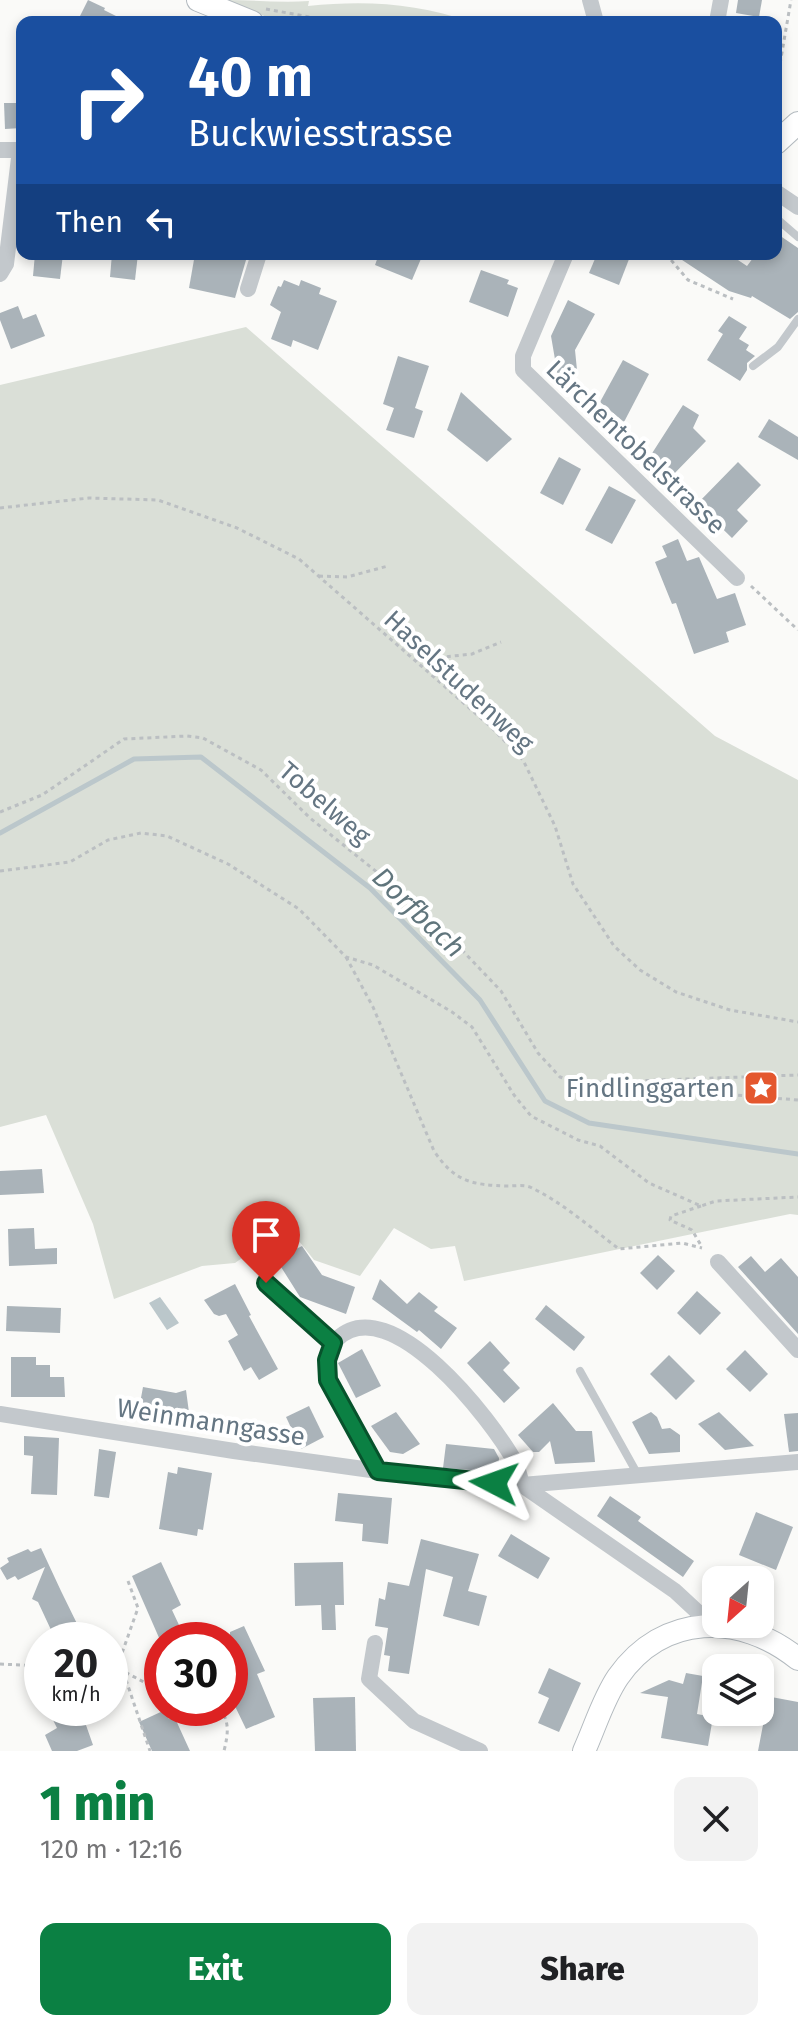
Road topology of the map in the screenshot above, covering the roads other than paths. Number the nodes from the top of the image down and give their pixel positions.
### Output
1 (198, 0) edge
2 (254, 14) edge
3 (798, 123) edge
4 (782, 138) edge
5 (16, 188) edge
6 (782, 223) edge
7 (798, 237) edge
8 (257, 260) edge
9 (563, 260) edge
10 (0, 274) edge
11 (248, 289) dead end
12 (798, 319) edge
13 (753, 366) dead end
14 (737, 578) road end
15 (718, 1262) dead end
16 (266, 1283) dead end
17 (333, 1343) junction
18 (798, 1350) edge
19 (580, 1371) dead end
20 (0, 1414) edge
21 (798, 1462) edge
22 (378, 1471) junction
23 (639, 1476) junction
24 (522, 1485) junction
25 (702, 1616) edge
26 (702, 1627) edge
27 (766, 1638) edge
28 (375, 1643) dead end
29 (798, 1659) edge
30 (480, 1751) edge
31 (584, 1751) edge

1 - 2 main road
3 - 4 main road
5 - 10 street
6 - 7 lane
8 - 11 street
9 - 14 street, Lärchentobelstrasse
12 - 13 lane
15 - 18 street
16 - 17 lane
17 - 22 street
17 - 24 street
19 - 23 lane
20 - 22 street, Weinmanngasse
21 - 23 street, Weinmanngasse
22 - 24 street, Weinmanngasse
23 - 24 street, Weinmanngasse
24 - 25 street
26 - 31 main road
27 - 29 main road
28 - 30 street

